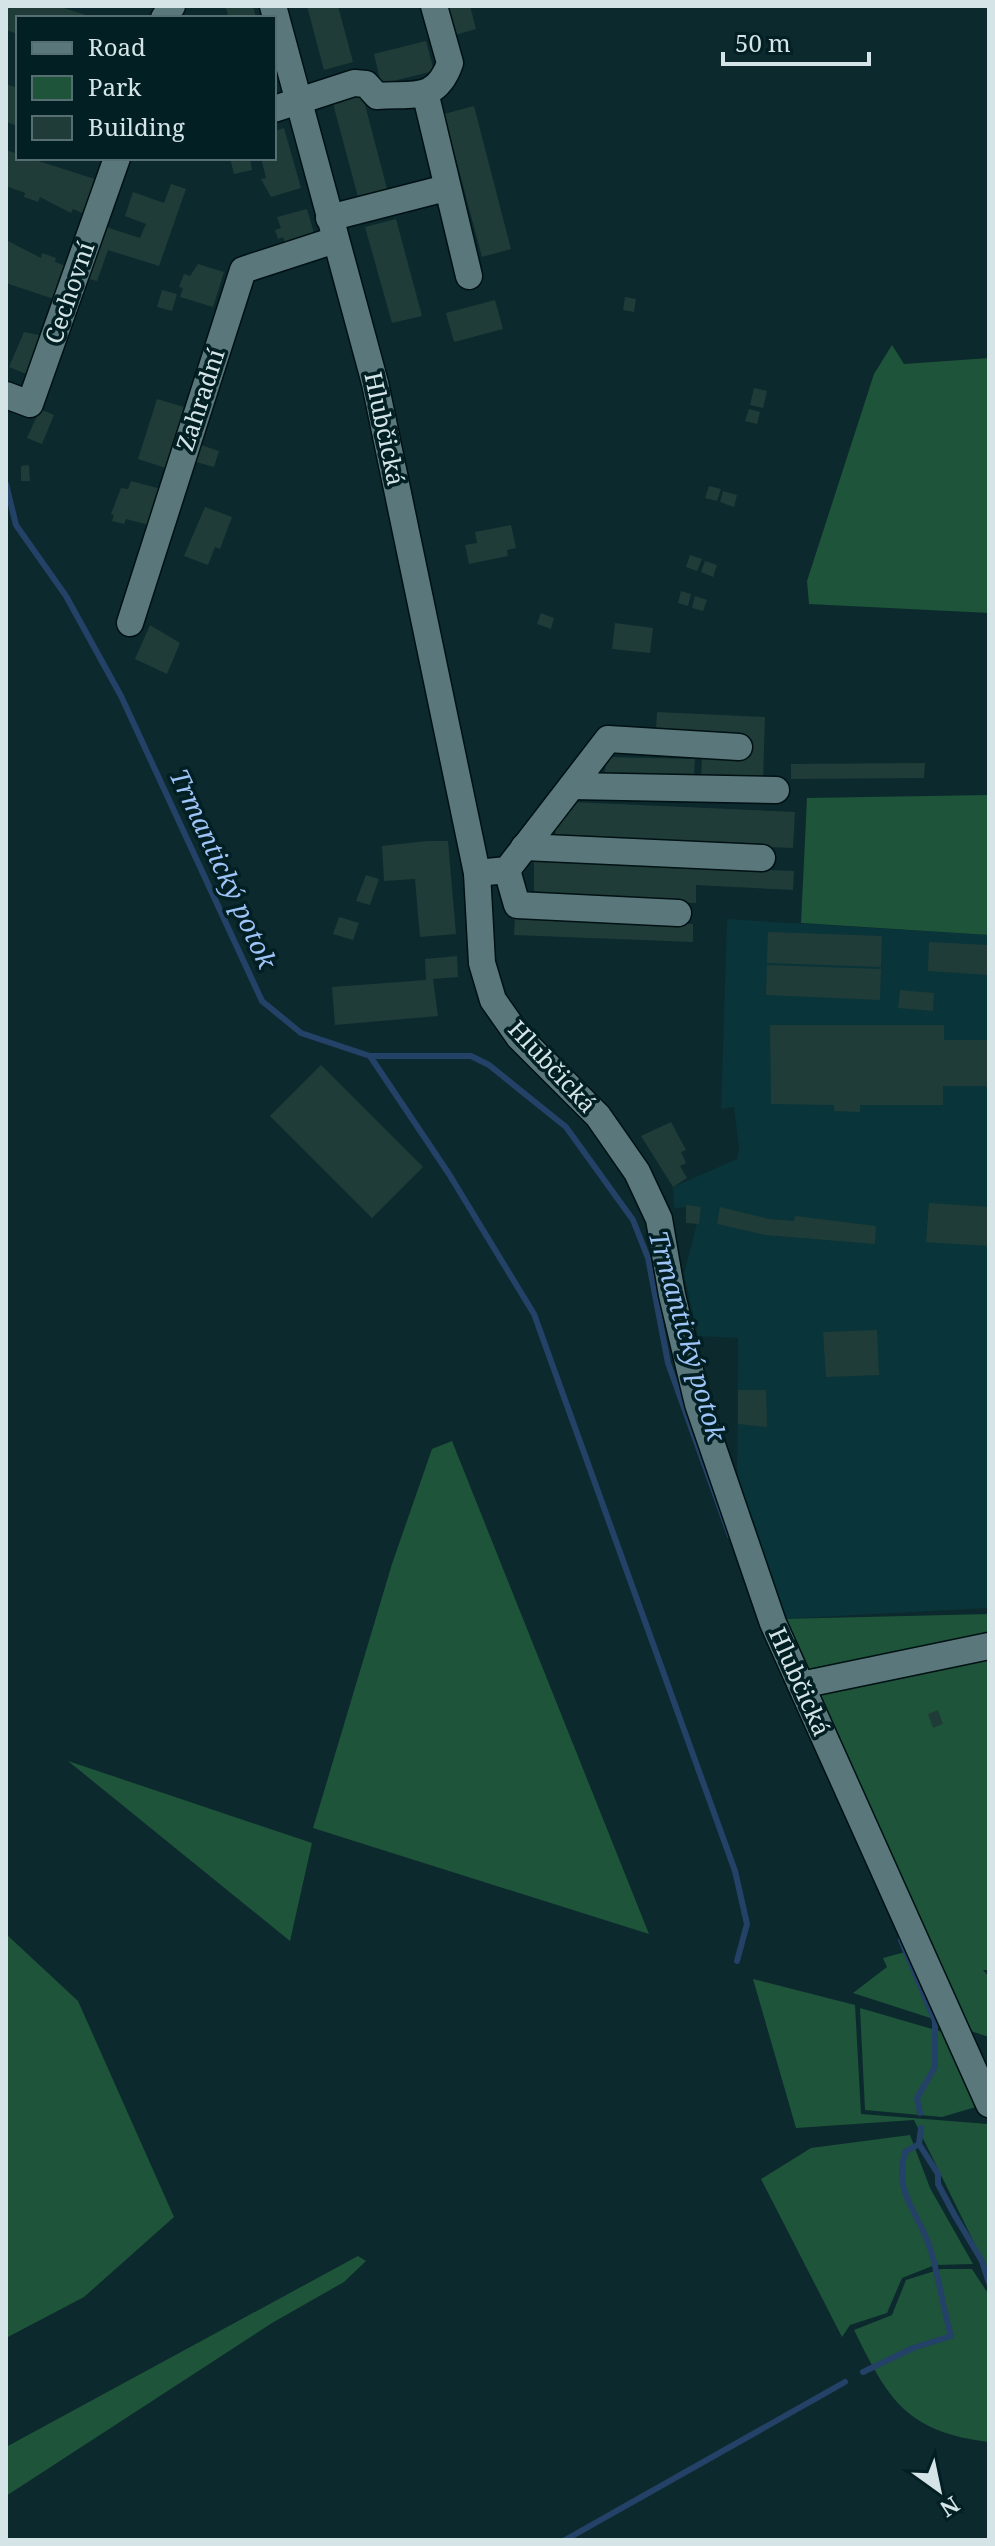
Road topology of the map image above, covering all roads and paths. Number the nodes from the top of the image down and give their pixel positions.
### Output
1 (434, 6) edge
2 (276, 29) edge
3 (426, 96) junction
4 (286, 105) edge
5 (116, 160) edge
6 (446, 188) junction
7 (332, 229) junction
8 (469, 276) dead end
9 (7, 395) edge
10 (130, 623) dead end
11 (739, 747) dead end
12 (572, 786) junction
13 (776, 790) dead end
14 (524, 847) junction
15 (762, 858) dead end
16 (507, 870) junction
17 (477, 873) junction
18 (678, 913) dead end
19 (989, 1646) edge
20 (801, 1685) junction
21 (989, 2104) edge

1 - 3 street
2 - 4 street, Hlubčická
3 - 4 street
3 - 6 street
4 - 7 street, Hlubčická
5 - 9 street, Cechovní
6 - 7 street
6 - 8 street
7 - 10 street, Zahradní
7 - 17 street, Hlubčická
11 - 12 street
12 - 13 street
12 - 14 street
14 - 15 street
14 - 16 street
16 - 17 street
16 - 18 street
17 - 20 street, Hlubčická
19 - 20 street
20 - 21 street, Hlubčická

